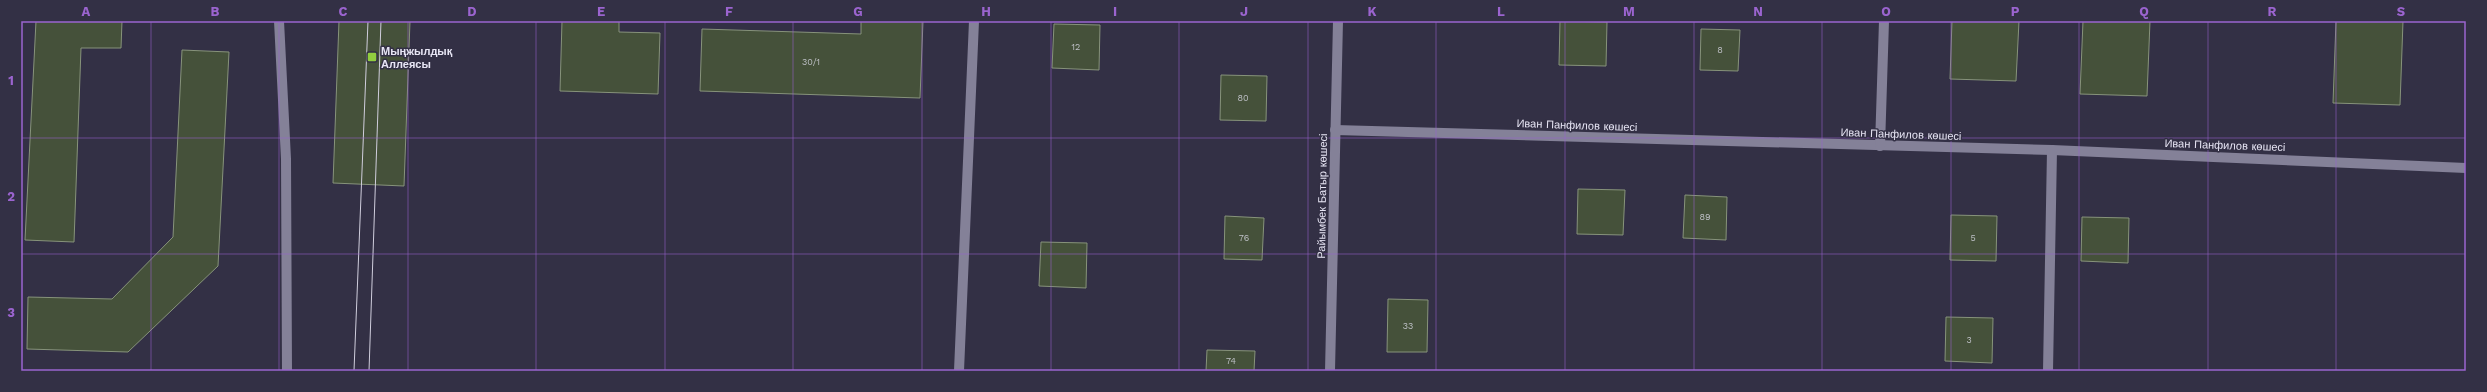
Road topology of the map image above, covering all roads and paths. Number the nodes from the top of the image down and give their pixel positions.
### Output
1 (279, 21) edge
2 (974, 21) edge
3 (1338, 21) edge
4 (1884, 21) edge
5 (1336, 130) junction
6 (1880, 146) junction
7 (2052, 150) junction
8 (2466, 168) edge
9 (288, 371) edge
10 (960, 371) edge
11 (1330, 371) edge
12 (2048, 371) edge

1 - 9 street
2 - 10 street
3 - 5 street, Райымбек Батыр көшесі
4 - 6 street
5 - 6 street, Иван Панфилов көшесі
5 - 11 street, Райымбек Батыр көшесі
6 - 7 street, Иван Панфилов көшесі
7 - 8 street, Иван Панфилов көшесі
7 - 12 street

